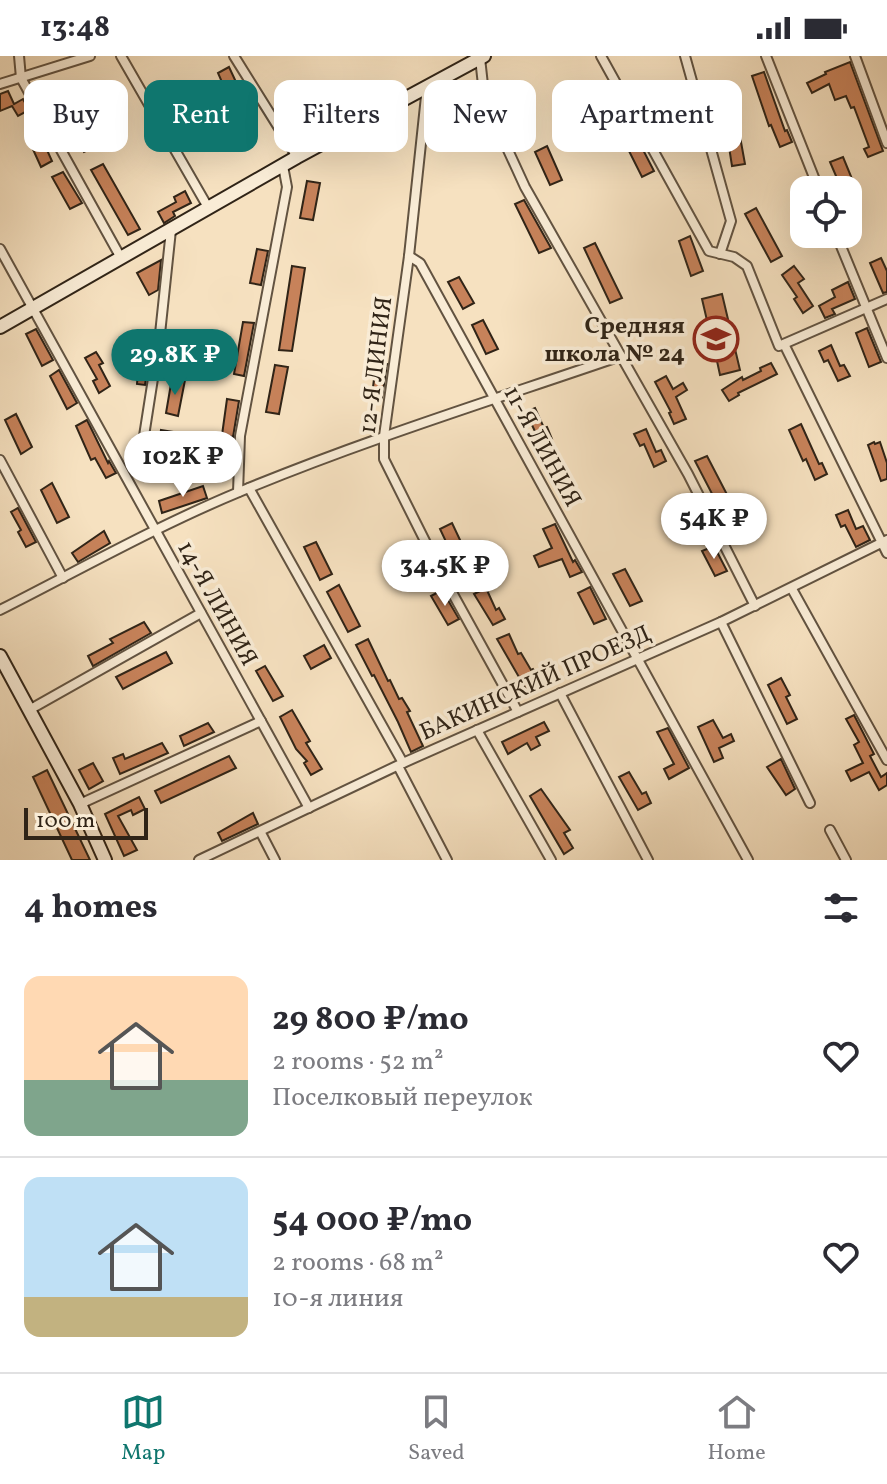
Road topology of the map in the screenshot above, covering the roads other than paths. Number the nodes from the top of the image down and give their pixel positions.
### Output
1 (19, 56) edge
2 (90, 56) edge
3 (121, 56) edge
4 (234, 56) edge
5 (601, 56) edge
6 (685, 56) edge
7 (766, 56) edge
8 (855, 56) edge
9 (482, 57) edge
10 (21, 78) junction
11 (440, 80) edge
12 (0, 84) edge
13 (424, 89) edge
14 (424, 115) edge
15 (887, 143) edge
16 (297, 157) junction
17 (283, 166) junction
18 (813, 176) edge
19 (209, 209) junction
20 (171, 230) junction
21 (842, 248) edge
22 (0, 249) edge
23 (720, 254) junction
24 (409, 256) junction
25 (121, 258) junction
26 (887, 299) edge
27 (866, 308) junction
28 (31, 309) junction
29 (0, 327) edge
30 (782, 345) junction
31 (621, 356) junction
32 (887, 358) edge
33 (494, 400) junction
34 (384, 436) junction
35 (141, 455) dead end
36 (0, 460) edge
37 (249, 488) junction
38 (238, 492) junction
39 (155, 531) junction
40 (884, 542) edge
41 (887, 553) edge
42 (63, 578) junction
43 (792, 589) junction
44 (755, 606) junction
45 (0, 610) edge
46 (201, 613) junction
47 (721, 622) junction
48 (0, 656) edge
49 (639, 658) junction
50 (560, 693) junction
51 (29, 710) junction
52 (518, 712) junction
53 (261, 721) junction
54 (477, 730) junction
55 (887, 760) edge
56 (400, 764) junction
57 (810, 803) dead end
58 (80, 804) junction
59 (309, 808) junction
60 (830, 830) dead end
61 (261, 833) junction
62 (105, 860) edge
63 (199, 860) edge
64 (275, 860) edge
65 (447, 860) edge
66 (551, 860) edge
67 (648, 860) edge
68 (748, 860) edge
69 (846, 860) edge

1 - 10 street
2 - 10 street
3 - 19 street
4 - 16 street
5 - 23 street
6 - 23 street
7 - 18 street
8 - 15 street
9 - 11 street
9 - 31 street
10 - 12 street
10 - 25 street
13 - 16 street
14 - 24 street, 12-Я ЛИНИЯ
16 - 17 street
17 - 19 street
17 - 38 street
19 - 20 street
20 - 25 street
20 - 35 street
21 - 27 street
22 - 28 street, 14-Я ЛИНИЯ
23 - 30 street
24 - 33 street, 11-Я ЛИНИЯ
24 - 34 street, 12-Я ЛИНИЯ
25 - 28 street
26 - 27 street
27 - 30 street
27 - 32 street
28 - 29 street
28 - 39 street, 14-Я ЛИНИЯ
30 - 40 street
31 - 33 street
31 - 44 street
33 - 34 street
33 - 49 street, 11-Я ЛИНИЯ
34 - 37 street
34 - 52 street, 12-Я ЛИНИЯ
36 - 42 street
37 - 38 street
37 - 56 street
38 - 39 street
39 - 42 street
39 - 46 street, 14-Я ЛИНИЯ
40 - 41 street
40 - 43 street, БАКИНСКИЙ ПРОЕЗД
42 - 45 street
43 - 44 street, БАКИНСКИЙ ПРОЕЗД
43 - 55 street
44 - 47 street, БАКИНСКИЙ ПРОЕЗД
46 - 51 street
46 - 53 street, 14-Я ЛИНИЯ
47 - 49 street, БАКИНСКИЙ ПРОЕЗД
47 - 57 street
48 - 51 street
49 - 50 street, БАКИНСКИЙ ПРОЕЗД
49 - 68 street, 11-Я ЛИНИЯ
50 - 52 street, БАКИНСКИЙ ПРОЕЗД
50 - 67 street
51 - 58 street
52 - 54 street, БАКИНСКИЙ ПРОЕЗД
53 - 58 street
53 - 59 street, 14-Я ЛИНИЯ
54 - 56 street, БАКИНСКИЙ ПРОЕЗД
54 - 66 street
56 - 59 street, БАКИНСКИЙ ПРОЕЗД
56 - 65 street
58 - 62 street
59 - 61 street, БАКИНСКИЙ ПРОЕЗД
60 - 69 street
61 - 63 street, БАКИНСКИЙ ПРОЕЗД
61 - 64 street

